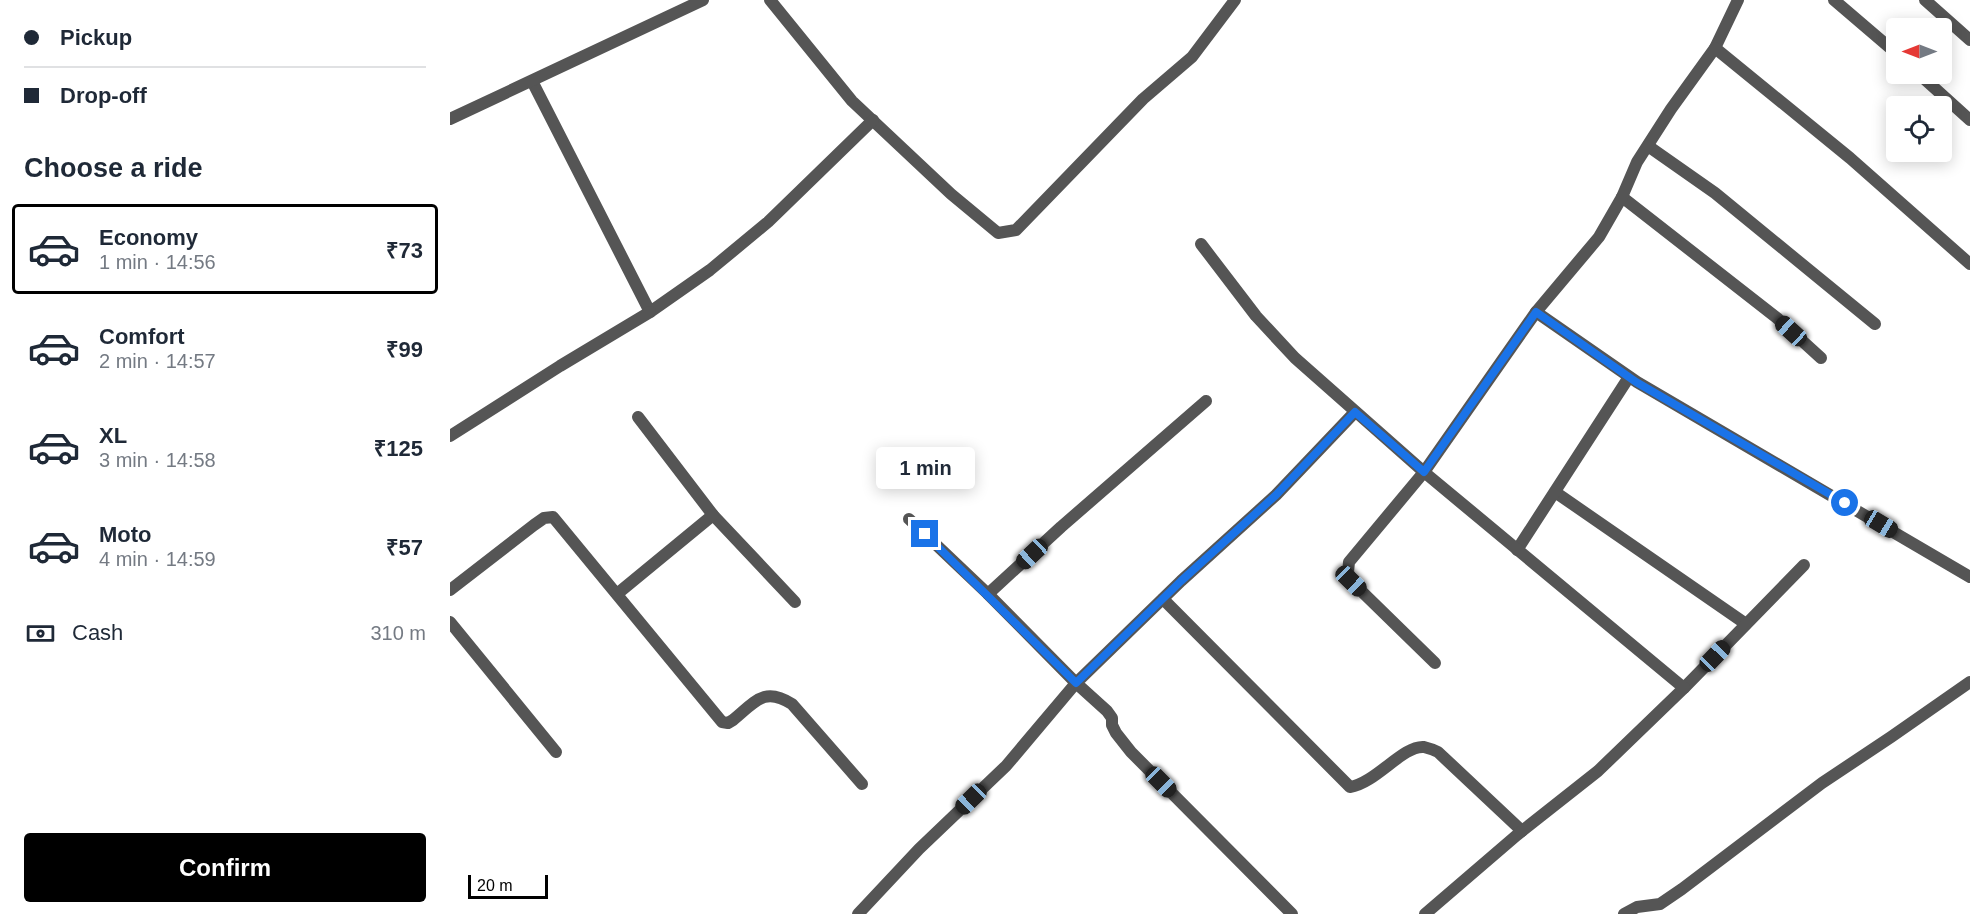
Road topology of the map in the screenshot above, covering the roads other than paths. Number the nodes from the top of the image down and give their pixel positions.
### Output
1 (703, 0) edge
2 (770, 0) edge
3 (1235, 0) edge
4 (1834, 0) edge
5 (1925, 0) edge
6 (1735, 2) edge
7 (1970, 40) edge
8 (1886, 44) edge
9 (1715, 48) junction
10 (532, 81) junction
11 (1930, 84) edge
12 (450, 119) edge
13 (873, 120) junction
14 (1970, 120) edge
15 (1648, 146) junction
16 (1622, 197) junction
17 (1201, 244) dead end
18 (1970, 264) edge
19 (650, 312) junction
20 (1536, 312) junction
21 (1875, 324) dead end
22 (1821, 358) dead end
23 (1629, 377) junction
24 (1206, 401) dead end
25 (1355, 412) junction
26 (638, 417) dead end
27 (450, 436) edge
28 (1424, 472) junction
29 (1555, 492) junction
30 (713, 515) junction
31 (909, 519) dead end
32 (1517, 550) junction
33 (1804, 565) dead end
34 (1970, 577) edge
35 (450, 590) edge
36 (617, 594) junction
37 (988, 594) junction
38 (1163, 599) junction
39 (795, 602) dead end
40 (450, 622) edge
41 (1746, 624) junction
42 (1435, 663) dead end
43 (1970, 681) edge
44 (1076, 683) junction
45 (1684, 688) junction
46 (556, 752) dead end
47 (862, 784) dead end
48 (1522, 831) junction
49 (858, 914) edge
50 (1292, 914) edge
51 (1425, 914) edge
52 (1624, 914) edge

1 - 10 street
2 - 13 street
3 - 13 street
4 - 8 street
5 - 7 street
6 - 9 street
9 - 15 street
9 - 18 street
10 - 12 street
10 - 19 street
11 - 14 street
13 - 19 street
15 - 16 street
15 - 21 street
16 - 20 street
16 - 22 street
17 - 25 street
19 - 27 street
20 - 23 street
20 - 28 street
23 - 29 street
23 - 34 street
24 - 37 street
25 - 28 street
25 - 38 street
26 - 30 street
28 - 32 street
28 - 42 street
29 - 32 street
29 - 41 street
30 - 36 street
30 - 39 street
31 - 37 street
32 - 45 street
33 - 41 street
35 - 36 street
36 - 47 street
37 - 44 street
38 - 44 street
38 - 48 street
40 - 46 street
41 - 45 street
43 - 52 street
44 - 49 street
44 - 50 street
45 - 48 street
48 - 51 street

